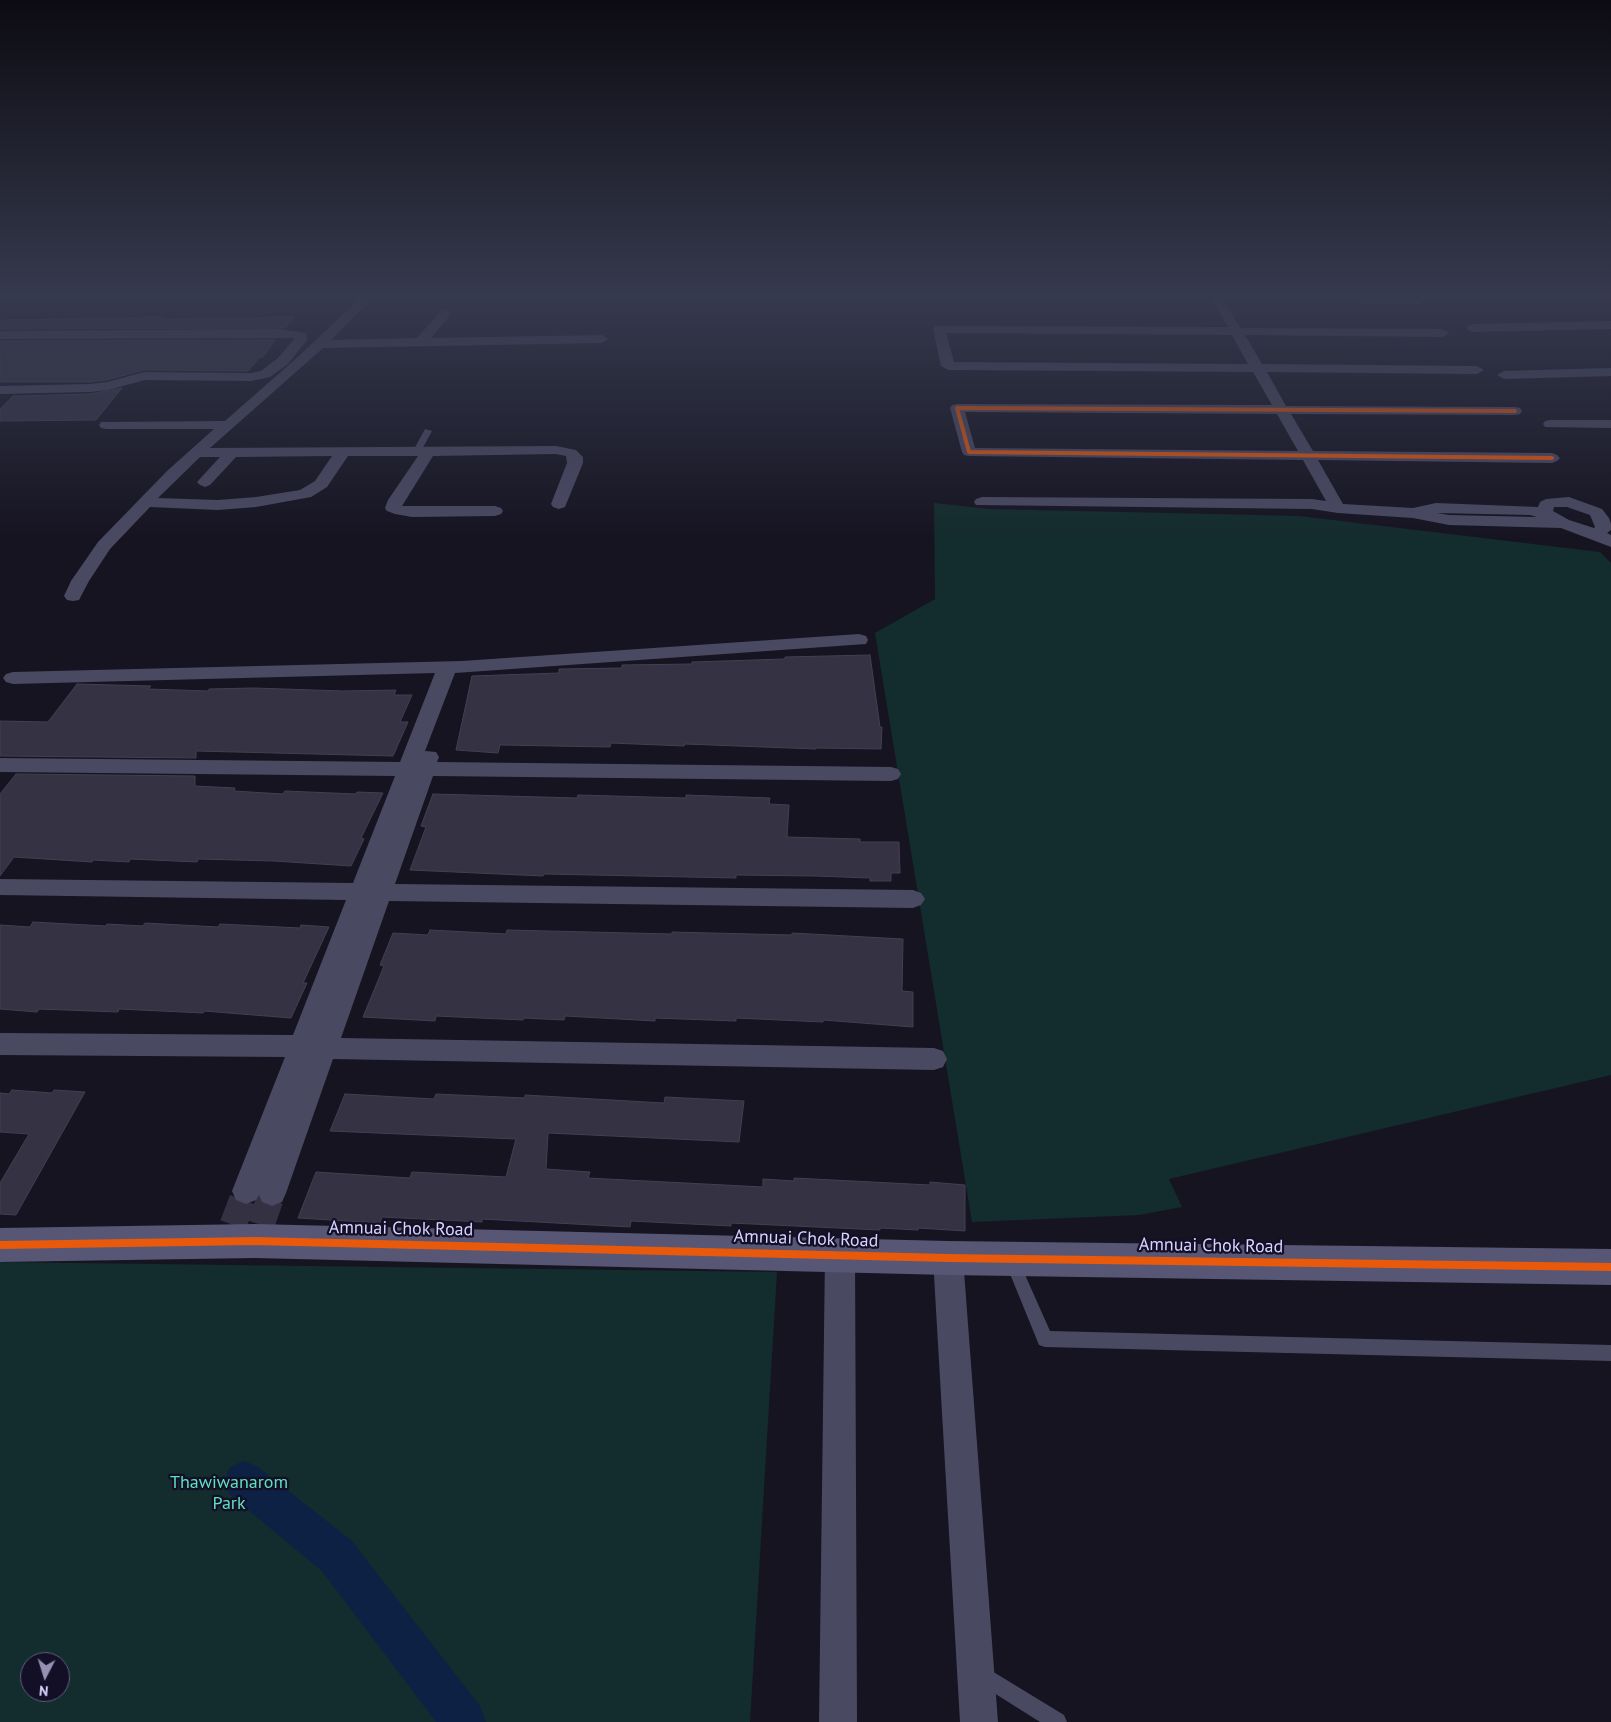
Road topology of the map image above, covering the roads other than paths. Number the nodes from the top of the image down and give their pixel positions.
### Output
1 (128, 380) edge
2 (279, 380) edge
3 (1265, 380) edge
4 (0, 390) edge
5 (1282, 410) junction
6 (1515, 411) dead end
7 (1550, 424) dead end
8 (1611, 424) edge
9 (106, 425) dead end
10 (227, 425) junction
11 (428, 431) dead end
12 (423, 451) junction
13 (343, 452) junction
14 (195, 453) junction
15 (232, 453) junction
16 (1307, 455) junction
17 (1552, 458) dead end
18 (205, 482) dead end
19 (145, 502) junction
20 (982, 502) dead end
21 (559, 504) dead end
22 (1338, 508) junction
23 (495, 511) dead end
24 (1551, 520) junction
25 (1596, 534) junction
26 (1611, 542) edge
27 (73, 596) dead end
28 (859, 640) dead end
29 (455, 668) junction
30 (13, 678) dead end
31 (0, 765) edge
32 (417, 769) junction
33 (891, 774) dead end
34 (0, 887) edge
35 (371, 891) junction
36 (913, 899) dead end
37 (0, 1044) edge
38 (313, 1047) junction
39 (934, 1059) dead end
40 (246, 1191) tunnel mouth
41 (272, 1193) tunnel mouth
42 (0, 1244) edge
43 (840, 1255) junction
44 (948, 1258) junction
45 (1010, 1258) junction
46 (1611, 1267) edge
47 (1611, 1354) edge
48 (976, 1671) junction
49 (838, 1722) edge
50 (979, 1722) edge
51 (1057, 1722) edge

1 - 4 street
2 - 10 street
3 - 5 street
5 - 6 street
5 - 16 street
5 - 16 street
7 - 8 street
9 - 10 street
10 - 14 street
11 - 12 lane
12 - 13 street
12 - 21 street
12 - 23 street
13 - 15 street
13 - 19 street
14 - 15 street
14 - 19 street
15 - 18 street
16 - 17 street
16 - 22 street
19 - 27 street
20 - 22 street
22 - 24 street
24 - 25 street
24 - 25 street
25 - 26 street
28 - 29 street
29 - 30 street
29 - 32 street
31 - 32 street
32 - 33 street
32 - 35 street
34 - 35 street
35 - 36 street
35 - 38 street
37 - 38 street
38 - 39 street
38 - 40 street
38 - 41 street
42 - 43 street, Amnuai Chok Road
43 - 44 street, Amnuai Chok Road
43 - 49 street
44 - 45 street, Amnuai Chok Road
44 - 48 street
45 - 46 street, Amnuai Chok Road
45 - 47 lane
48 - 50 street
48 - 51 lane

